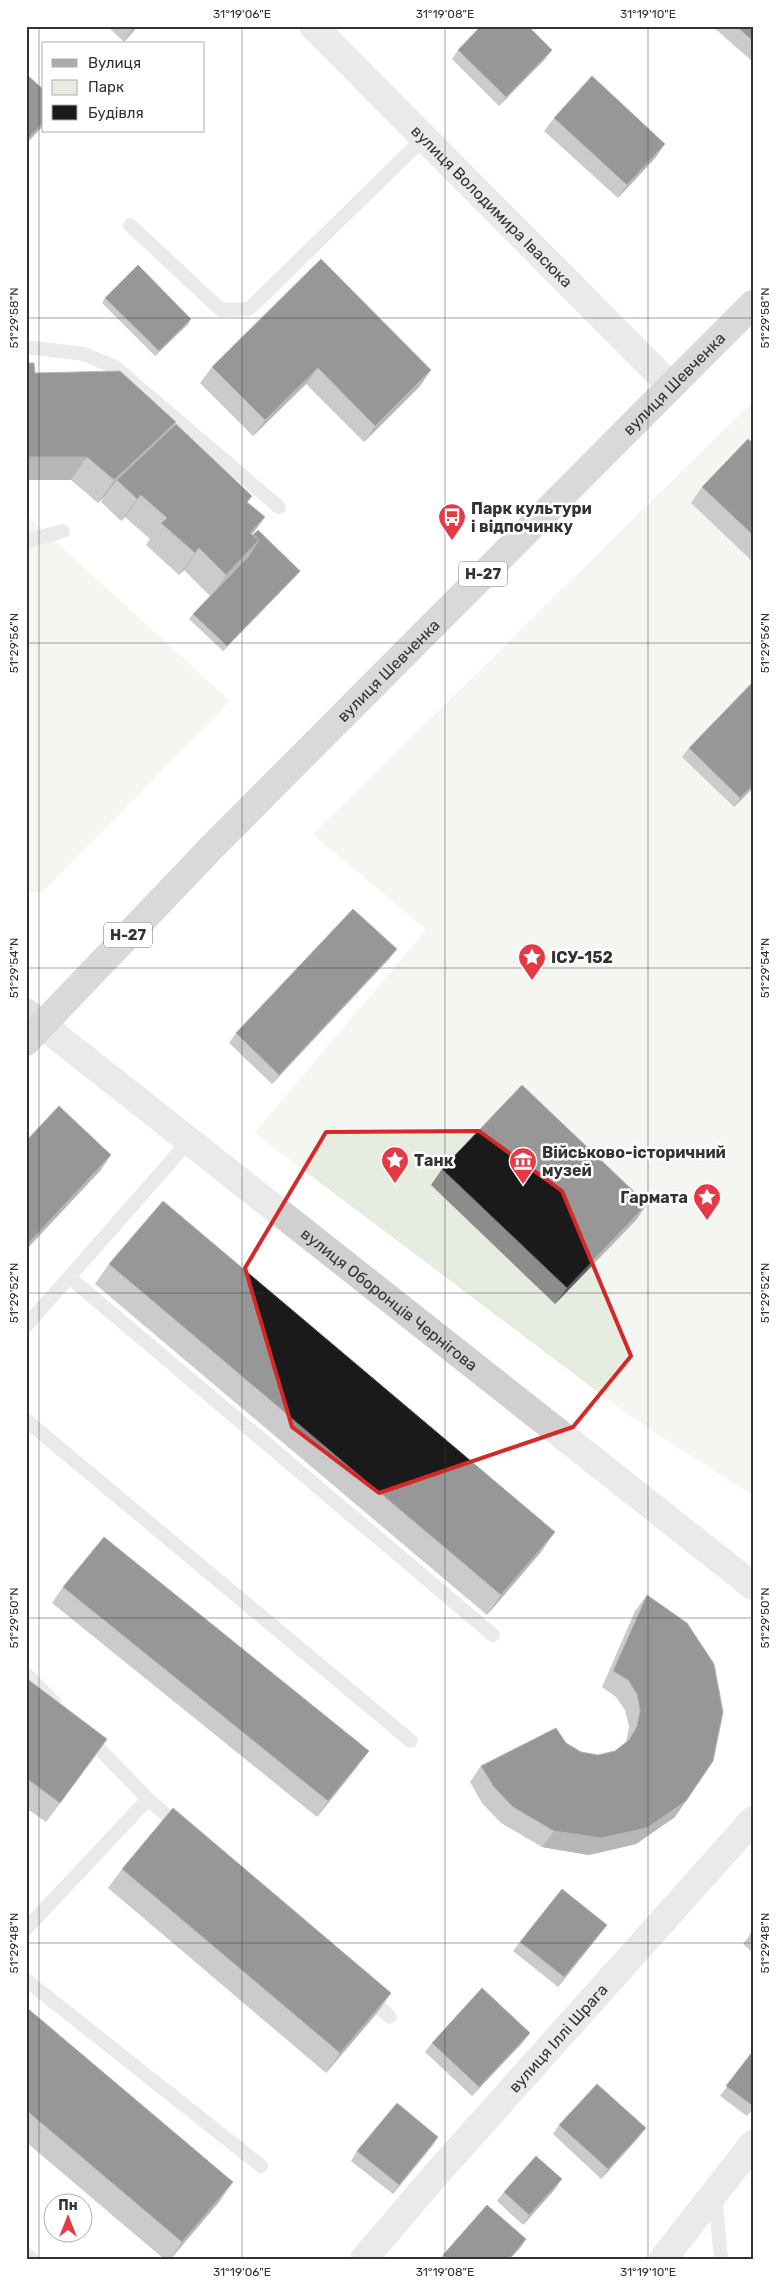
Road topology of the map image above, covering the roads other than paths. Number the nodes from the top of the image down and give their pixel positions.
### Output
1 (313, 26) edge
2 (424, 138) junction
3 (130, 225) dead end
4 (753, 304) edge
5 (26, 347) edge
6 (671, 386) junction
7 (279, 507) dead end
8 (63, 531) dead end
9 (26, 541) edge
10 (31, 1026) edge
11 (189, 1141) junction
12 (69, 1277) junction
13 (26, 1326) edge
14 (26, 1420) edge
15 (753, 1586) edge
16 (493, 1635) dead end
17 (26, 1674) edge
18 (60, 1709) edge
19 (80, 1730) edge
20 (411, 1740) dead end
21 (148, 1799) junction
22 (753, 1820) edge
23 (192, 1838) edge
24 (26, 1930) edge
25 (26, 1980) edge
26 (354, 1984) edge
27 (390, 2017) dead end
28 (753, 2144) edge
29 (261, 2166) dead end
30 (715, 2192) junction
31 (26, 2254) edge
32 (32, 2259) edge
33 (364, 2259) edge
34 (663, 2259) edge
35 (721, 2259) edge

1 - 2 street, вулиця Володимира Івасюка
2 - 3 lane
2 - 6 street, вулиця Володимира Івасюка
4 - 6 main road, вулиця Шевченка / Н-27
5 - 7 lane
6 - 10 main road, вулиця Шевченка / Н-27
8 - 9 lane
10 - 11 street, вулиця Оборонців Чернігова
11 - 12 lane
11 - 15 street, вулиця Оборонців Чернігова
12 - 13 lane
12 - 16 lane
14 - 20 lane
17 - 18 lane
19 - 21 lane
21 - 23 lane
21 - 24 lane
22 - 33 street, вулиця Іллі Шрага
25 - 29 lane
26 - 27 lane
28 - 30 street
30 - 34 street
30 - 35 lane
31 - 32 lane

